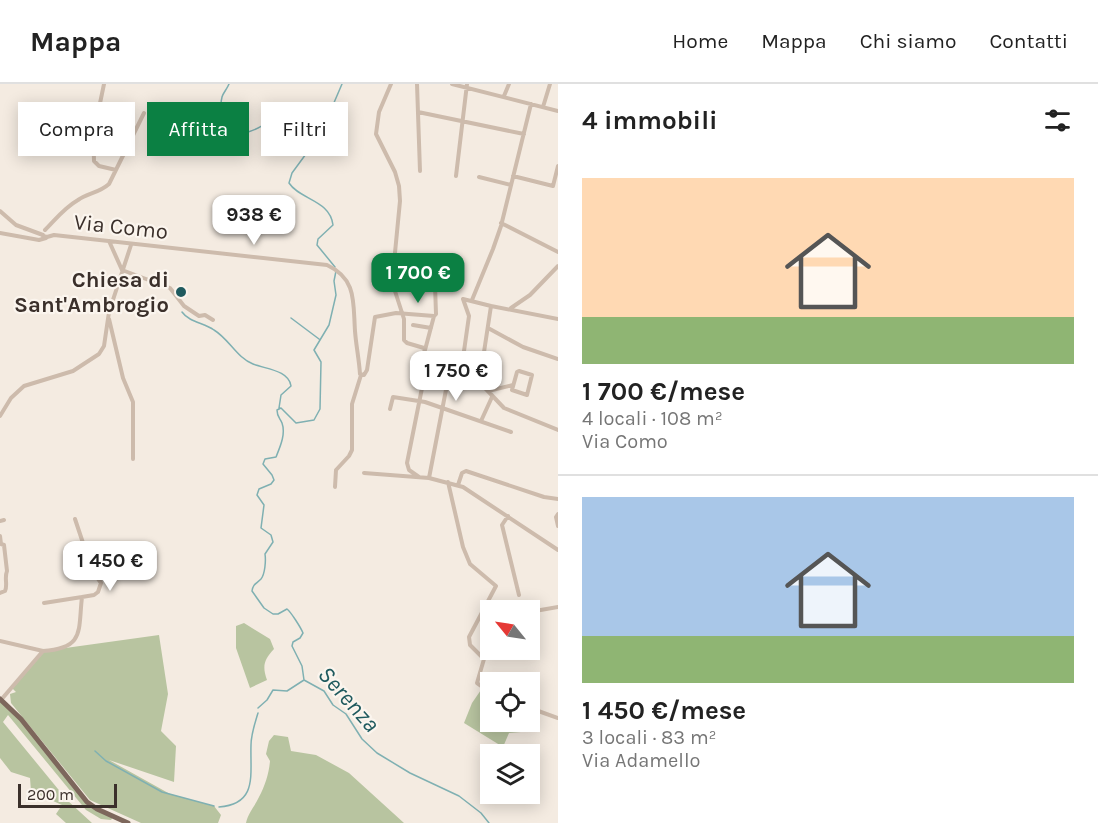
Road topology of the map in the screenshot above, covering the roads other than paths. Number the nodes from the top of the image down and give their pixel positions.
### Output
1 (104, 84) edge
2 (391, 84) edge
3 (417, 84) edge
4 (452, 84) edge
5 (508, 84) edge
6 (550, 84) edge
7 (467, 86) edge
8 (504, 96) junction
9 (531, 104) junction
10 (543, 107) junction
11 (558, 111) edge
12 (418, 112) junction
13 (144, 113) dead end
14 (463, 121) junction
15 (524, 134) junction
16 (558, 166) edge
17 (116, 170) junction
18 (420, 171) dead end
19 (456, 176) dead end
20 (513, 176) junction
21 (479, 177) dead end
22 (511, 185) junction
23 (0, 211) edge
24 (501, 223) junction
25 (0, 233) edge
26 (46, 233) junction
27 (109, 241) junction
28 (117, 242) junction
29 (131, 244) junction
30 (113, 249) junction
31 (558, 252) edge
32 (558, 266) edge
33 (122, 270) junction
34 (435, 285) dead end
35 (472, 300) junction
36 (491, 306) junction
37 (510, 309) junction
38 (402, 314) junction
39 (108, 316) junction
40 (434, 316) junction
41 (558, 319) edge
42 (213, 320) dead end
43 (413, 325) dead end
44 (431, 328) junction
45 (488, 328) junction
46 (425, 350) junction
47 (558, 358) edge
48 (427, 363) junction
49 (450, 369) junction
50 (461, 372) junction
51 (361, 374) junction
52 (513, 385) junction
53 (488, 391) junction
54 (492, 397) junction
55 (419, 401) junction
56 (390, 409) dead end
57 (443, 409) junction
58 (0, 416) edge
59 (481, 422) junction
60 (558, 430) edge
61 (511, 432) dead end
62 (133, 459) dead end
63 (407, 464) junction
64 (364, 473) dead end
65 (405, 476) junction
66 (419, 477) junction
67 (429, 478) junction
68 (448, 482) junction
69 (458, 485) junction
70 (335, 487) dead end
71 (558, 501) edge
72 (557, 514) edge
73 (507, 516) junction
74 (75, 519) dead end
75 (558, 526) edge
76 (0, 536) edge
77 (2, 545) edge
78 (557, 548) edge
79 (0, 592) edge
80 (519, 595) dead end
81 (82, 597) junction
82 (44, 603) dead end
83 (558, 607) edge
84 (540, 610) edge
85 (0, 641) edge
86 (43, 651) junction
87 (480, 672) edge
88 (0, 699) edge
89 (540, 712) edge
90 (558, 718) edge
91 (128, 823) edge

1 - 17 street
2 - 38 street
3 - 12 street
4 - 7 street
5 - 8 street
6 - 10 street
7 - 8 street
7 - 14 street
8 - 9 street
9 - 10 street
9 - 15 street
10 - 11 street
12 - 14 street
12 - 18 street
13 - 17 street
14 - 15 street
14 - 19 street
15 - 20 street
16 - 20 street
17 - 26 street
20 - 22 street
21 - 22 street
22 - 24 street
23 - 26 street, Via Como
24 - 31 street
24 - 35 street
25 - 26 street
26 - 27 street, Via Como
27 - 28 street, Via Como
27 - 30 street
28 - 29 street, Via Como
28 - 30 street
29 - 33 street
29 - 51 street, Via Como
30 - 33 street
32 - 37 street
33 - 39 street
33 - 42 street
34 - 40 street
35 - 36 street
35 - 50 street
36 - 37 street
36 - 45 street
37 - 41 street
38 - 40 street
38 - 46 street
38 - 51 street
39 - 58 street
39 - 62 street
40 - 44 street
43 - 44 street
44 - 46 street
45 - 47 street
45 - 53 street
46 - 48 street
48 - 49 street
48 - 55 street
49 - 50 street
49 - 57 street
50 - 53 street
51 - 70 street
52 - 52 street
52 - 53 street
53 - 54 street
54 - 59 street
54 - 60 street
55 - 56 street
55 - 57 street
55 - 63 street
57 - 59 street
57 - 67 street
59 - 61 street
63 - 65 street
63 - 66 street
64 - 65 street
65 - 66 street
66 - 67 street
67 - 68 street
68 - 69 street
68 - 87 street
69 - 71 street
69 - 73 street
72 - 75 street
73 - 78 street
73 - 80 street
74 - 81 street
76 - 77 street
77 - 79 street
81 - 82 street
81 - 86 street
83 - 84 street
85 - 86 street
86 - 88 street
88 - 91 main road
89 - 90 street

